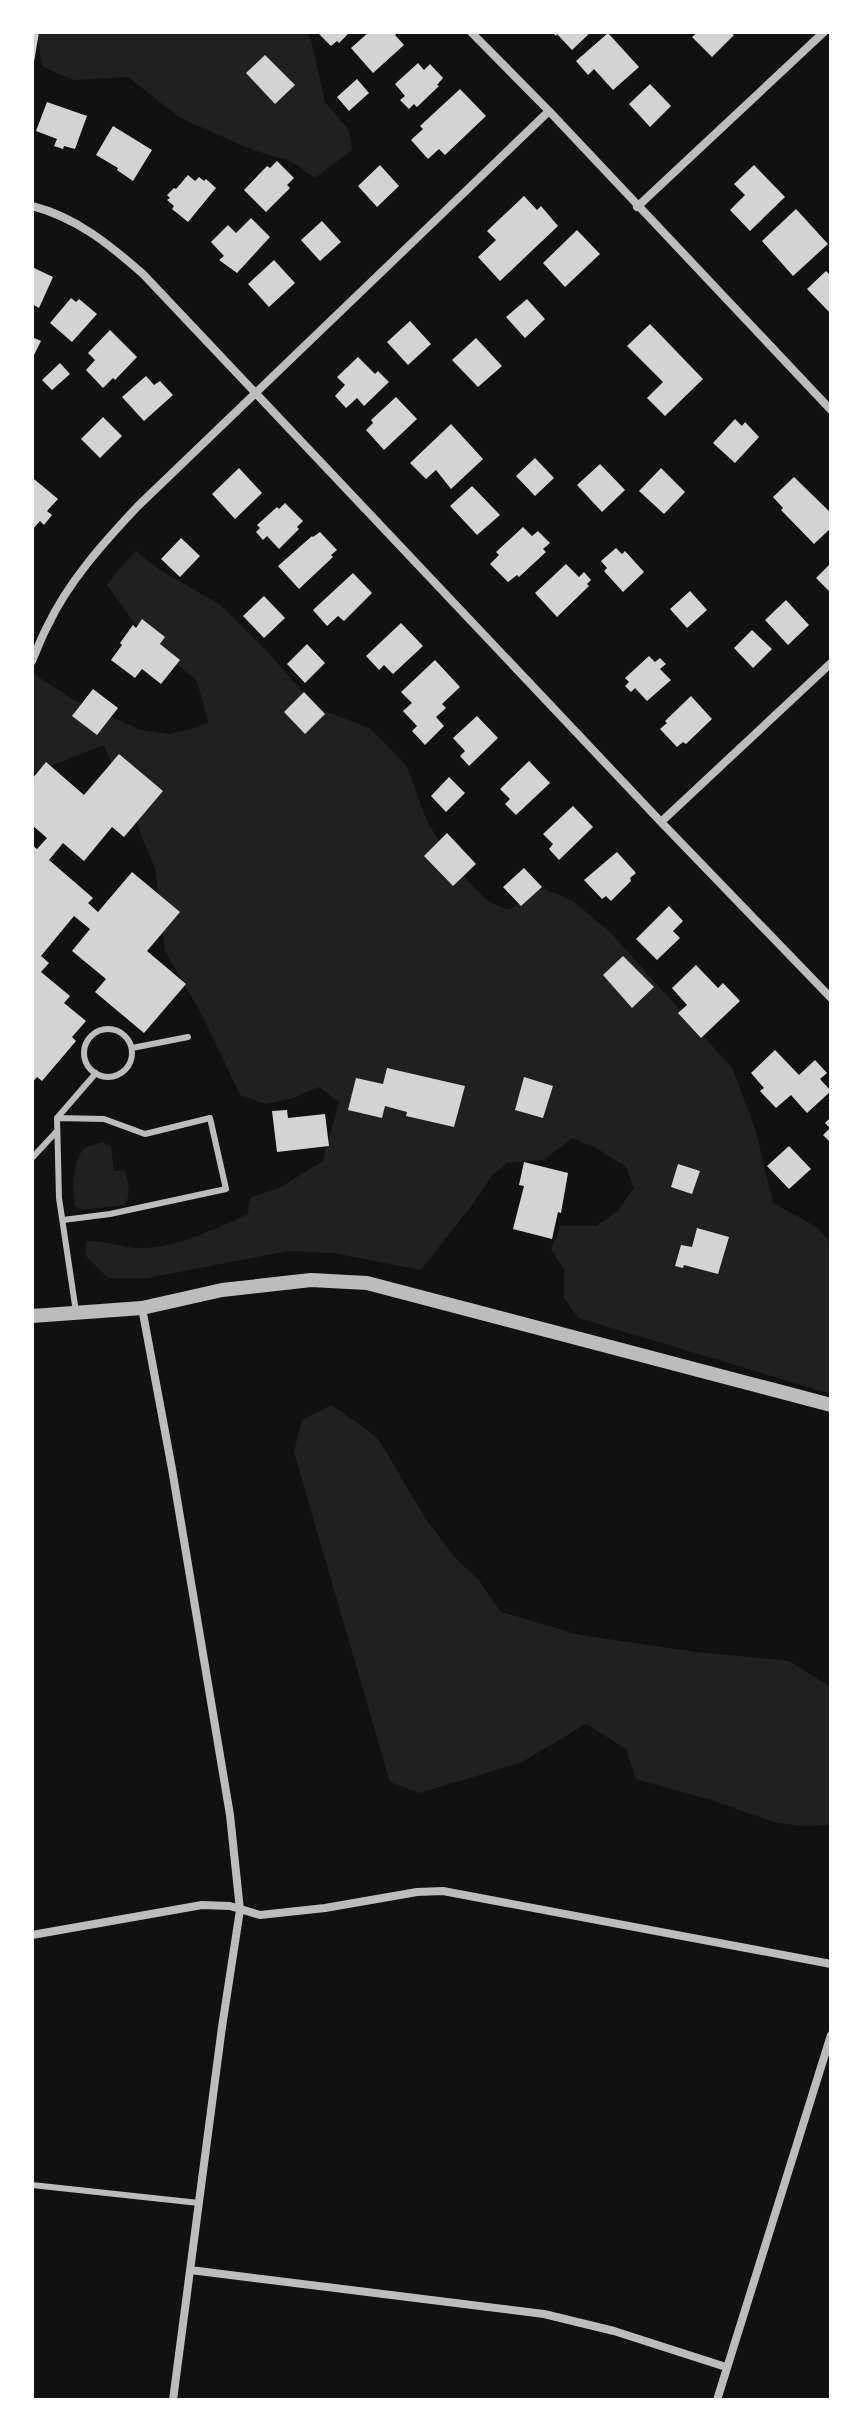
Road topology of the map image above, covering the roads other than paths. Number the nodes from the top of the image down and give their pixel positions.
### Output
1 (471, 32) edge
2 (824, 32) edge
3 (549, 111) junction
4 (32, 206) edge
5 (637, 207) junction
6 (256, 392) junction
7 (831, 410) edge
8 (32, 661) edge
9 (831, 663) edge
10 (661, 822) junction
11 (831, 998) edge
12 (188, 1037) dead end
13 (132, 1048) junction
14 (96, 1073) junction
15 (57, 1118) junction
16 (57, 1131) junction
17 (32, 1158) edge
18 (63, 1220) junction
19 (142, 1308) junction
20 (76, 1312) junction
21 (32, 1316) edge
22 (831, 1405) edge
23 (240, 1910) junction
24 (32, 1935) edge
25 (831, 1964) edge
26 (831, 2035) edge
27 (32, 2185) edge
28 (199, 2203) junction
29 (190, 2270) junction
30 (726, 2367) junction
31 (173, 2400) edge
32 (717, 2400) edge

1 - 3 street
2 - 5 street
3 - 5 street
3 - 6 street
4 - 6 street
5 - 7 street
6 - 8 street
6 - 10 street
9 - 10 street
10 - 11 street
12 - 13 lane
13 - 14 lane
13 - 14 lane
14 - 15 lane
15 - 16 lane
15 - 18 lane
16 - 17 lane
16 - 18 lane
18 - 20 lane
19 - 20 street
19 - 22 street
19 - 23 street
20 - 21 street
23 - 24 street
23 - 25 street
23 - 28 street
26 - 30 street
27 - 28 lane
28 - 29 street
29 - 30 street
29 - 31 street
30 - 32 street

